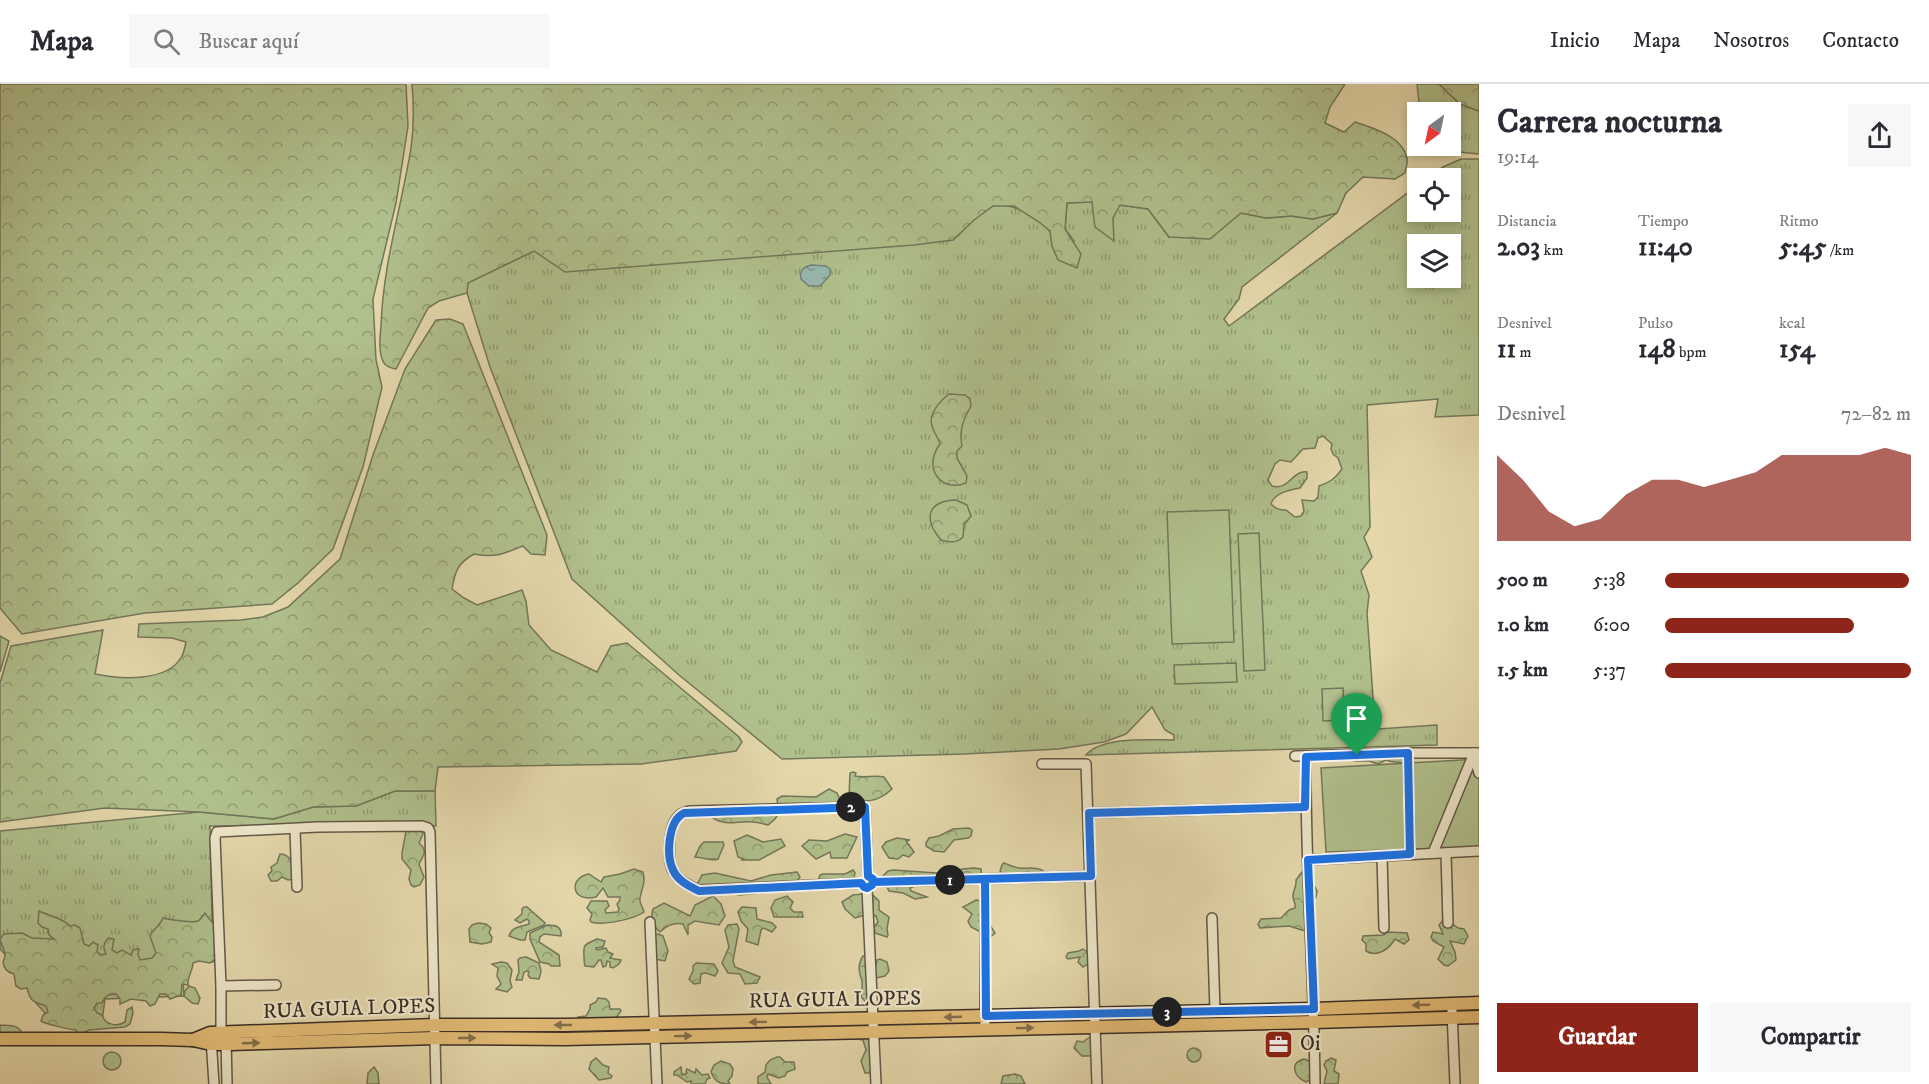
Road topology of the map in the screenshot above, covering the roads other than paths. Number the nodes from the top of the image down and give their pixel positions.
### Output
1 (1408, 753) junction
2 (1476, 753) edge
3 (1295, 756) dead end
4 (1306, 757) junction
5 (1042, 764) dead end
6 (1479, 773) edge
7 (1305, 807) junction
8 (1089, 813) junction
9 (295, 829) junction
10 (1479, 851) edge
11 (1433, 853) junction
12 (1446, 853) junction
13 (1410, 854) junction
14 (1382, 856) junction
15 (1308, 860) junction
16 (1091, 876) junction
17 (985, 879) junction
18 (867, 882) junction
19 (297, 888) dead end
20 (1212, 918) dead end
21 (650, 922) dead end
22 (1448, 923) dead end
23 (1384, 928) dead end
24 (276, 985) dead end
25 (221, 986) junction
26 (1479, 1002) edge
27 (1452, 1004) junction
28 (1314, 1009) junction
29 (1215, 1011) junction
30 (986, 1016) junction
31 (1479, 1017) edge
32 (1453, 1018) junction
33 (1095, 1020) junction
34 (1315, 1022) junction
35 (655, 1023) junction
36 (874, 1025) junction
37 (985, 1029) junction
38 (435, 1032) junction
39 (655, 1036) junction
40 (219, 1037) junction
41 (0, 1039) edge
42 (214, 1084) edge
43 (227, 1084) edge
44 (436, 1084) edge
45 (657, 1084) edge
46 (876, 1084) edge
47 (1097, 1084) edge
48 (1315, 1084) edge
49 (1455, 1084) edge

1 - 2 street
1 - 4 street
1 - 13 street
2 - 6 street
2 - 11 street
3 - 4 street
4 - 7 street
5 - 8 street
7 - 8 street
7 - 15 street
8 - 16 street
9 - 19 street
9 - 25 street
9 - 38 street
10 - 12 street
11 - 12 street
11 - 13 street
12 - 22 street
13 - 14 street
14 - 15 street
14 - 23 street
15 - 28 street
16 - 17 street
16 - 33 street
17 - 18 street
17 - 30 street
18 - 18 street
18 - 36 street
20 - 29 street
21 - 35 street
24 - 25 street
25 - 40 street
26 - 27 main road, RUA GUIA LOPES
27 -> 28 main road, RUA GUIA LOPES
27 - 32 street
28 - 29 main road, RUA GUIA LOPES
28 - 34 street
29 - 33 main road, RUA GUIA LOPES
30 - 33 main road, RUA GUIA LOPES
30 -> 36 main road, RUA GUIA LOPES
30 - 37 street
31 - 32 main road, RUA GUIA LOPES
32 - 34 main road, RUA GUIA LOPES
32 - 49 street
33 - 34 main road, RUA GUIA LOPES
37 -> 33 main road, RUA GUIA LOPES
33 - 47 street
34 - 48 street
36 -> 35 main road, RUA GUIA LOPES
35 -> 38 main road, RUA GUIA LOPES
35 - 39 street
36 - 37 main road, RUA GUIA LOPES
39 -> 36 main road, RUA GUIA LOPES
36 - 46 street
38 -> 39 main road, RUA GUIA LOPES
38 - 40 main road, RUA GUIA LOPES
38 - 44 street
39 - 45 street
40 - 41 main road, RUA GUIA LOPES
40 - 42 street
40 - 43 street

